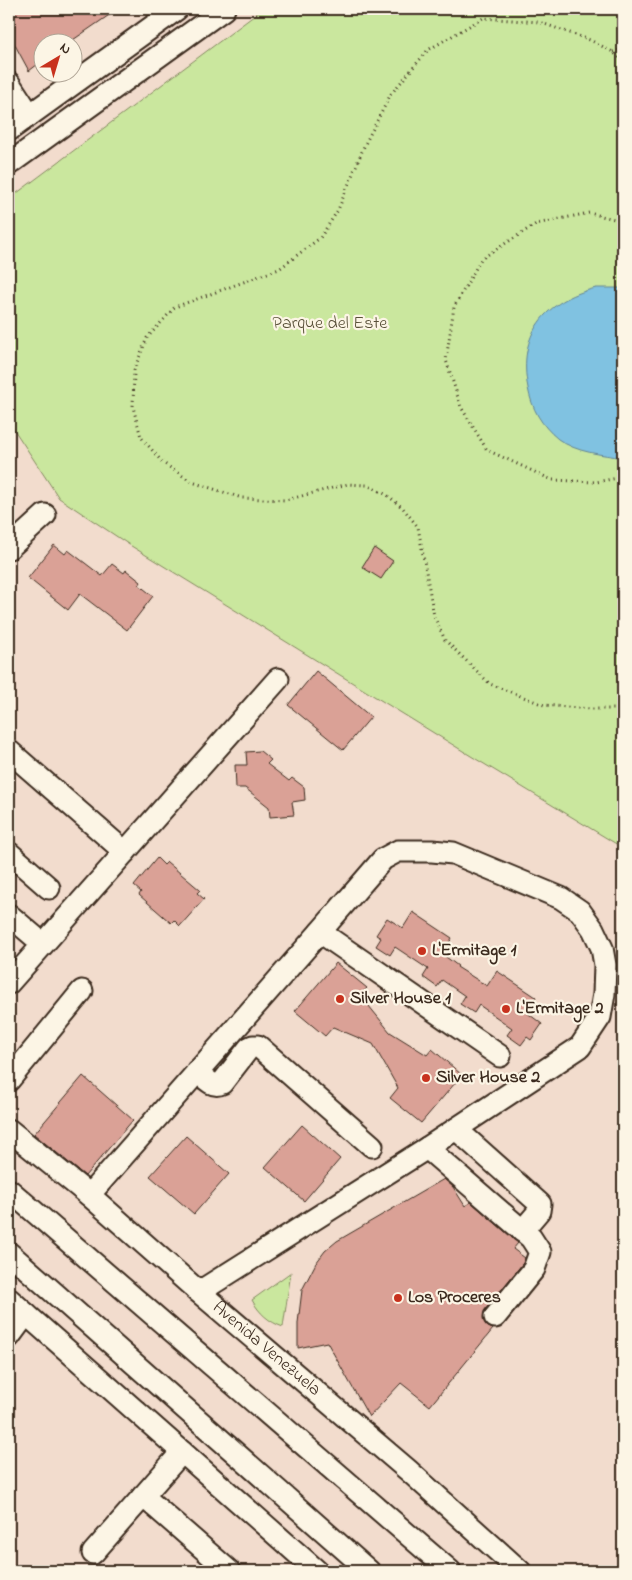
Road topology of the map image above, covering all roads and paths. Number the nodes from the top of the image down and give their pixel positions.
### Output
1 (175, 9) edge
2 (224, 9) edge
3 (623, 49) edge
4 (613, 52) junction
5 (623, 61) edge
6 (9, 83) edge
7 (30, 115) junction
8 (9, 130) edge
9 (9, 164) edge
10 (623, 221) edge
11 (623, 477) edge
12 (44, 515) dead end
13 (9, 548) edge
14 (278, 679) dead end
15 (623, 709) edge
16 (9, 751) edge
17 (125, 852) junction
18 (9, 853) edge
19 (48, 888) dead end
20 (9, 915) edge
21 (320, 932) junction
22 (43, 944) junction
23 (9, 984) edge
24 (82, 991) dead end
25 (500, 1056) dead end
26 (197, 1071) junction
27 (9, 1080) edge
28 (456, 1129) junction
29 (9, 1130) edge
30 (372, 1146) dead end
31 (427, 1148) junction
32 (9, 1190) edge
33 (89, 1195) junction
34 (522, 1231) junction
35 (9, 1253) edge
36 (199, 1292) junction
37 (9, 1299) edge
38 (26, 1314) junction
39 (495, 1317) dead end
40 (9, 1337) edge
41 (182, 1452) junction
42 (143, 1496) junction
43 (93, 1553) dead end
44 (230, 1571) edge
45 (317, 1571) edge
46 (369, 1571) edge
47 (450, 1571) edge
48 (520, 1571) edge

1 - 7 street
2 - 9 street
3 - 4 path
4 - 5 path
4 - 15 path
6 - 7 street
7 - 8 street
10 - 11 path
12 - 13 street
14 - 17 street
16 - 17 street
17 - 22 street
18 - 19 street
20 - 22 street
21 - 25 street
21 - 26 street
21 - 28 street
22 - 23 street
24 - 27 street
26 - 30 street
26 - 33 street
28 - 31 street
28 - 34 street
29 - 33 street, Avenida Venezuela
31 - 34 street
31 - 36 street
32 - 47 street
33 - 36 street, Avenida Venezuela
34 - 39 street
35 - 46 street
36 - 48 street, Avenida Venezuela
37 - 38 street
38 - 40 street
38 - 41 street
41 - 42 street
41 - 45 street
42 - 43 street
42 - 44 street

